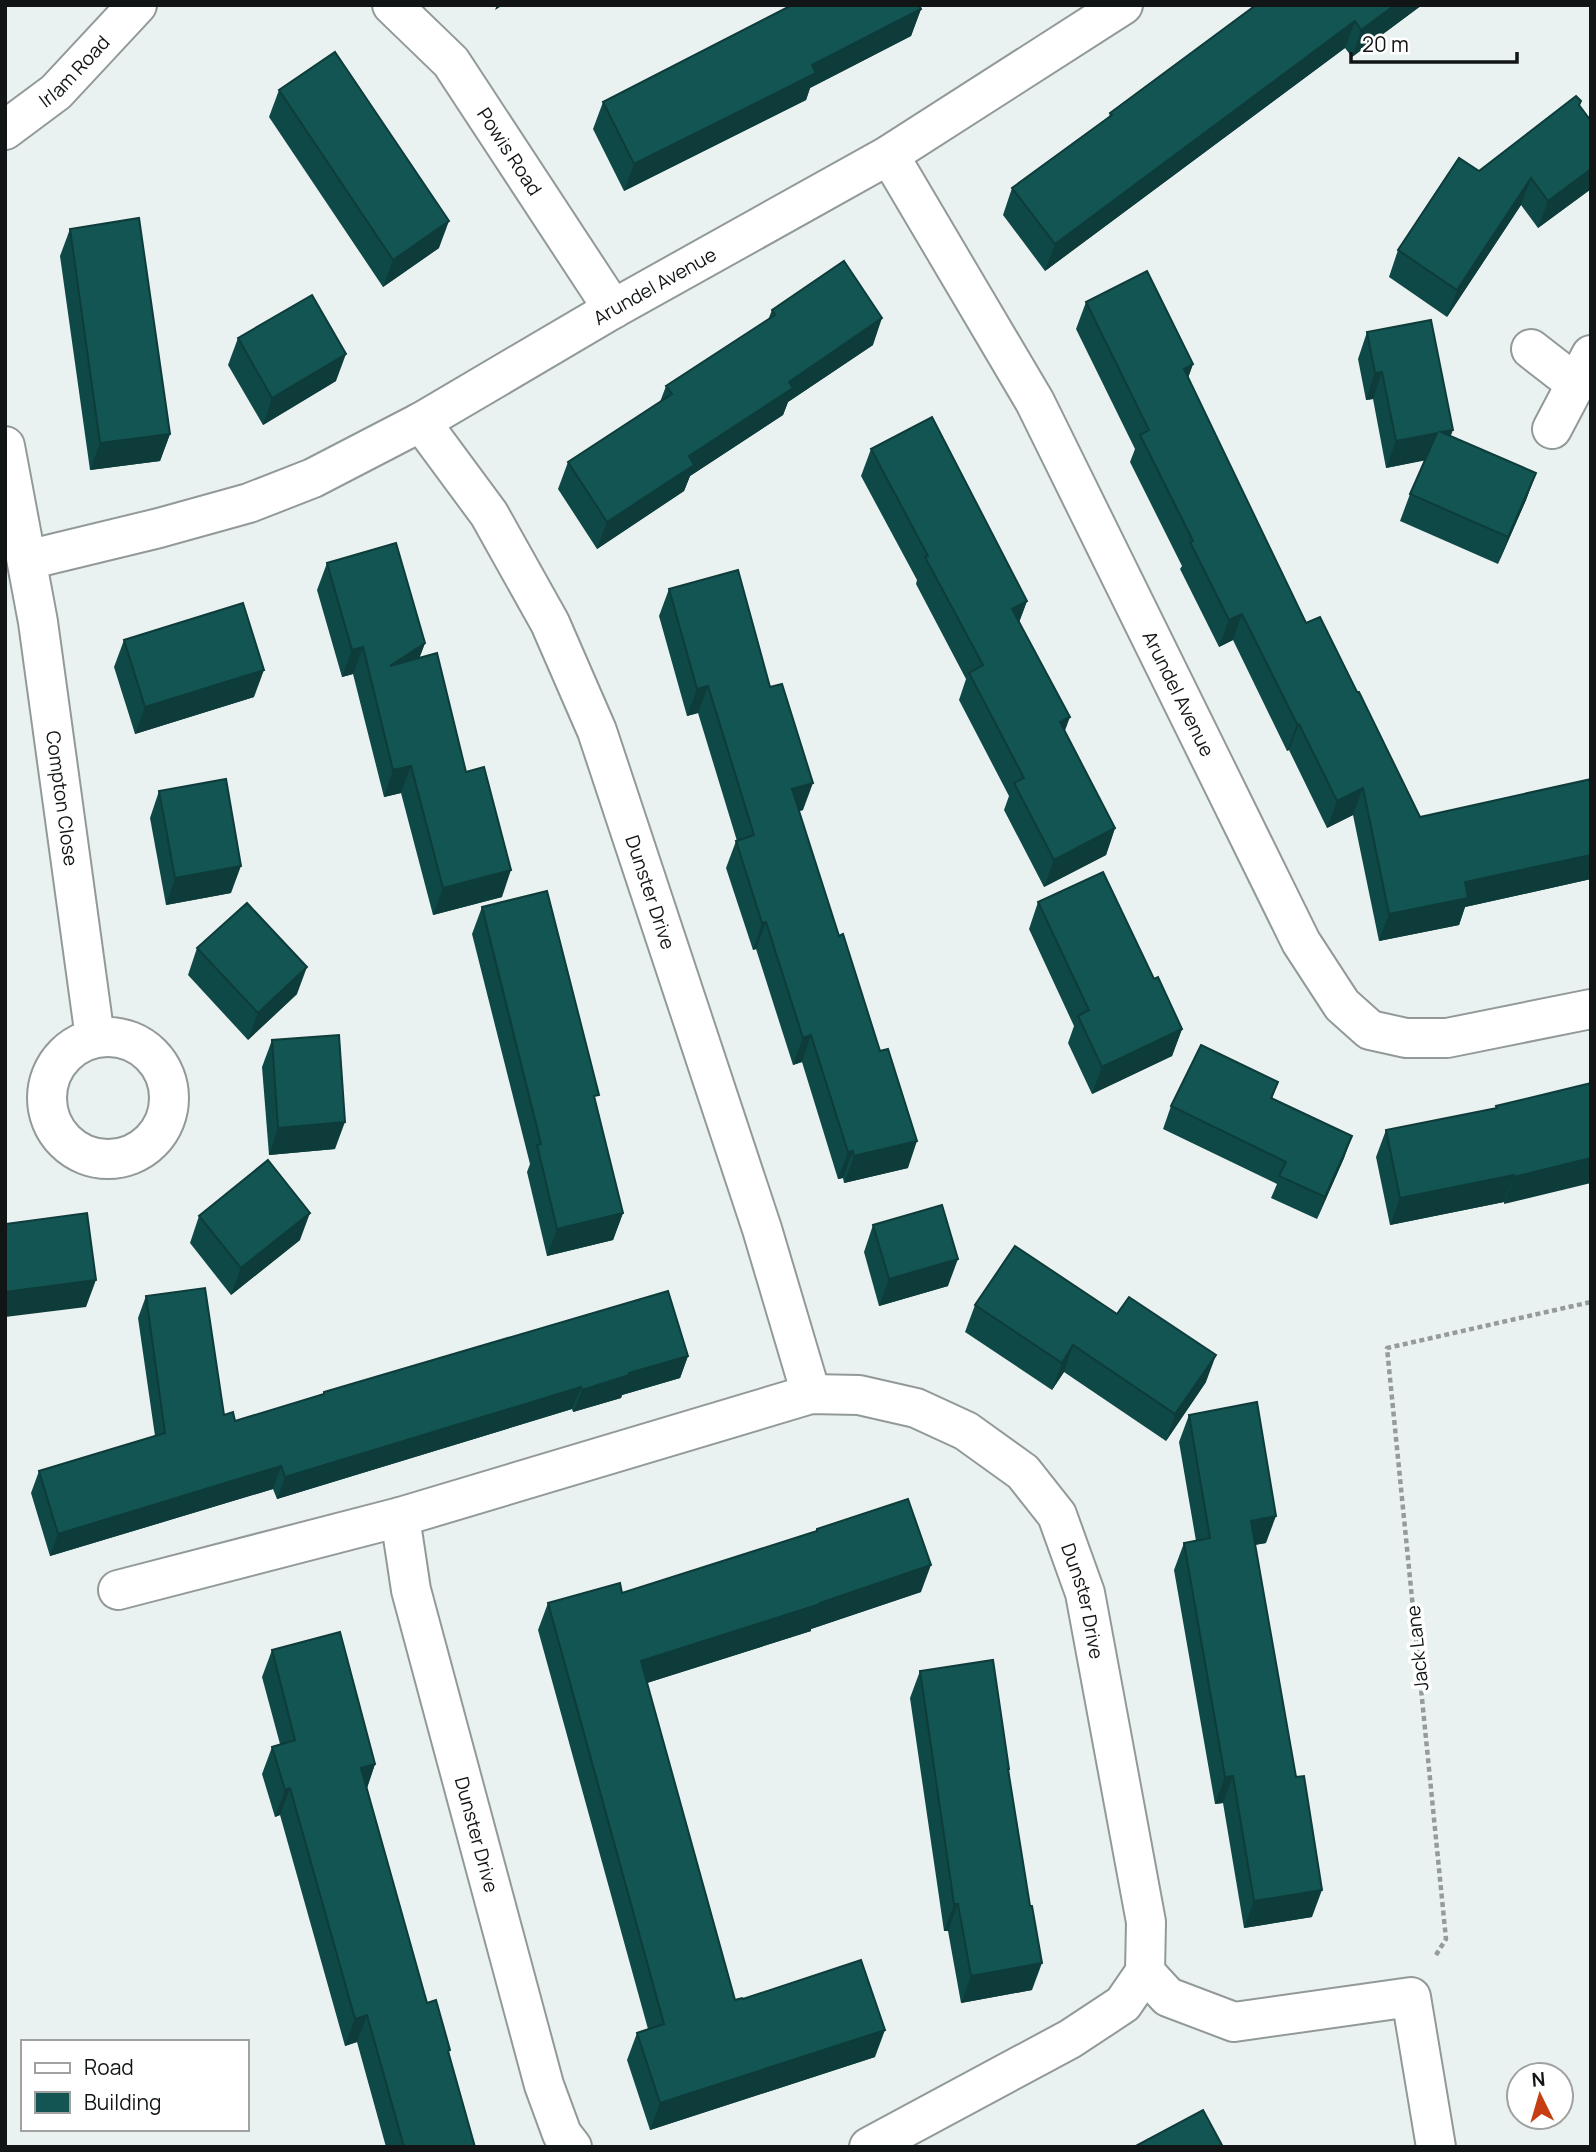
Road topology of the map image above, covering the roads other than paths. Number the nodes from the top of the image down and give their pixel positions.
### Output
1 (137, 5) edge
2 (392, 5) edge
3 (1123, 5) edge
4 (5, 130) edge
5 (889, 155) junction
6 (613, 309) junction
7 (1531, 349) dead end
8 (1583, 370) edge
9 (421, 422) junction
10 (1552, 429) dead end
11 (5, 446) edge
12 (27, 560) junction
13 (1591, 1009) edge
14 (95, 1038) dead end
15 (811, 1394) junction
16 (400, 1517) junction
17 (118, 1590) dead end
18 (1145, 1972) junction
19 (572, 2147) edge
20 (869, 2147) edge
21 (1436, 2147) edge

1 - 4 street, Irlam Road
2 - 6 street, Powis Road
3 - 5 street, Arundel Avenue
5 - 6 street, Arundel Avenue
5 - 13 street, Arundel Avenue
6 - 9 street, Arundel Avenue
7 - 8 street
8 - 10 street
9 - 12 street
9 - 15 street, Dunster Drive
11 - 12 street, Compton Close
12 - 14 street, Compton Close
15 - 16 street, Dunster Drive
15 - 18 street, Dunster Drive
16 - 17 street, Dunster Drive
16 - 19 street, Dunster Drive
18 - 20 street
18 - 21 street

